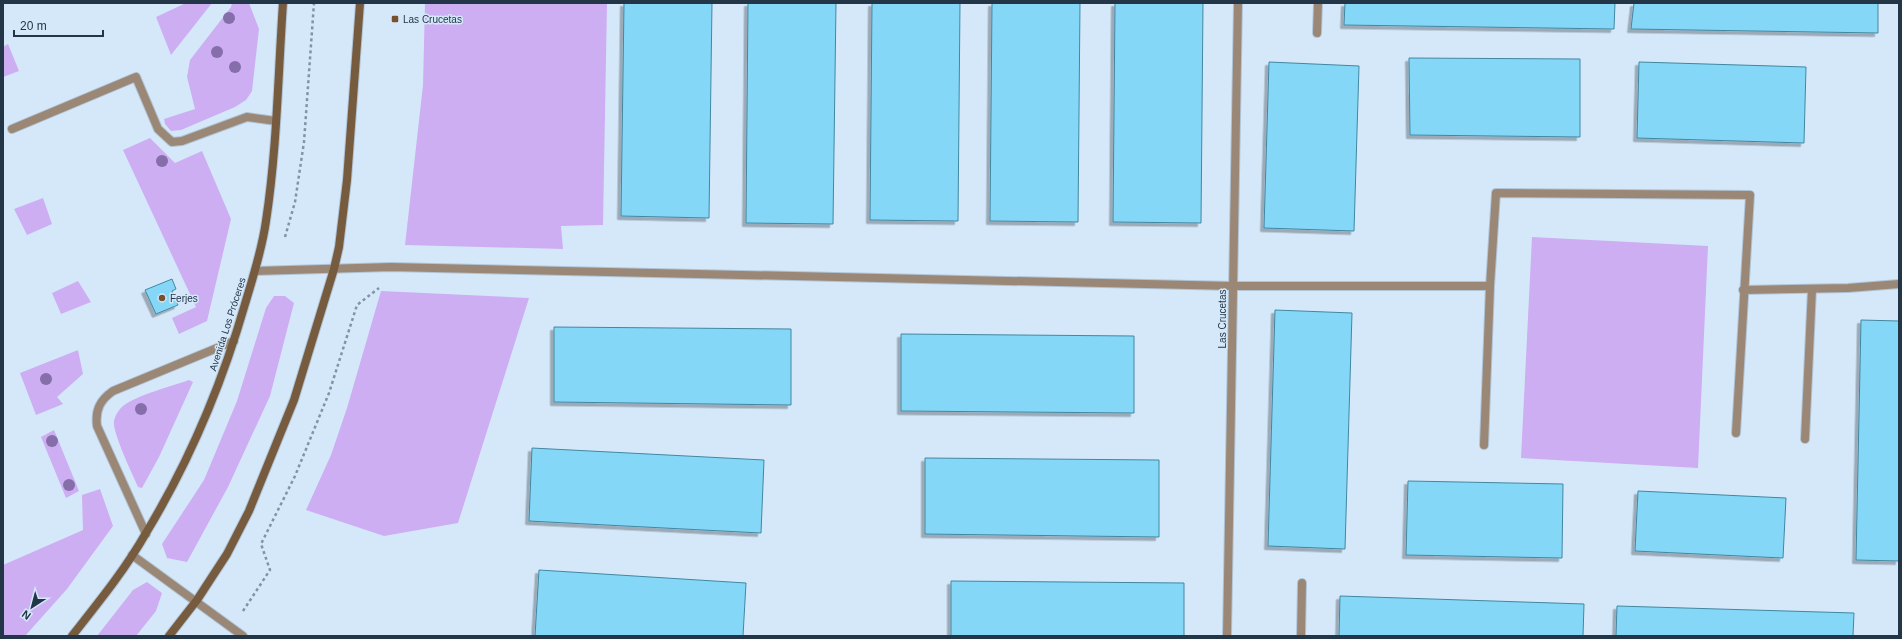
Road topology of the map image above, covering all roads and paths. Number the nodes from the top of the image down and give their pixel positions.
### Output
1 (283, 3) edge
2 (314, 3) edge
3 (360, 3) edge
4 (1238, 3) edge
5 (1318, 3) edge
6 (1317, 32) dead end
7 (276, 121) junction
8 (12, 129) dead end
9 (285, 238) dead end
10 (334, 269) junction
11 (255, 271) junction
12 (1899, 284) edge
13 (382, 286) dead end
14 (1233, 286) junction
15 (1490, 286) junction
16 (1812, 289) junction
17 (1743, 290) junction
18 (234, 341) junction
19 (1736, 434) dead end
20 (1805, 439) dead end
21 (1484, 445) dead end
22 (146, 534) junction
23 (132, 555) junction
24 (1302, 583) dead end
25 (197, 600) junction
26 (240, 615) dead end
27 (72, 636) edge
28 (169, 636) edge
29 (243, 636) edge
30 (1227, 636) edge
31 (1301, 636) edge

1 - 7 main road, Avenida Los Próceres
2 - 9 path
3 - 10 main road
4 - 14 street, Las Crucetas
5 - 6 street
7 - 8 street
7 - 11 main road, Avenida Los Próceres
10 - 11 street
10 - 14 street
10 - 25 main road
11 - 18 main road, Avenida Los Próceres
12 - 16 street
13 - 26 path
14 - 15 street
14 - 30 street, Las Crucetas
15 - 17 street
15 - 21 street
16 - 17 street
16 - 20 street
17 - 19 street
18 - 22 main road, Avenida Los Próceres
18 - 22 street
22 - 23 main road, Avenida Los Próceres
23 - 25 street
23 - 27 main road, Avenida Los Próceres
24 - 31 street
25 - 28 main road
25 - 29 street

